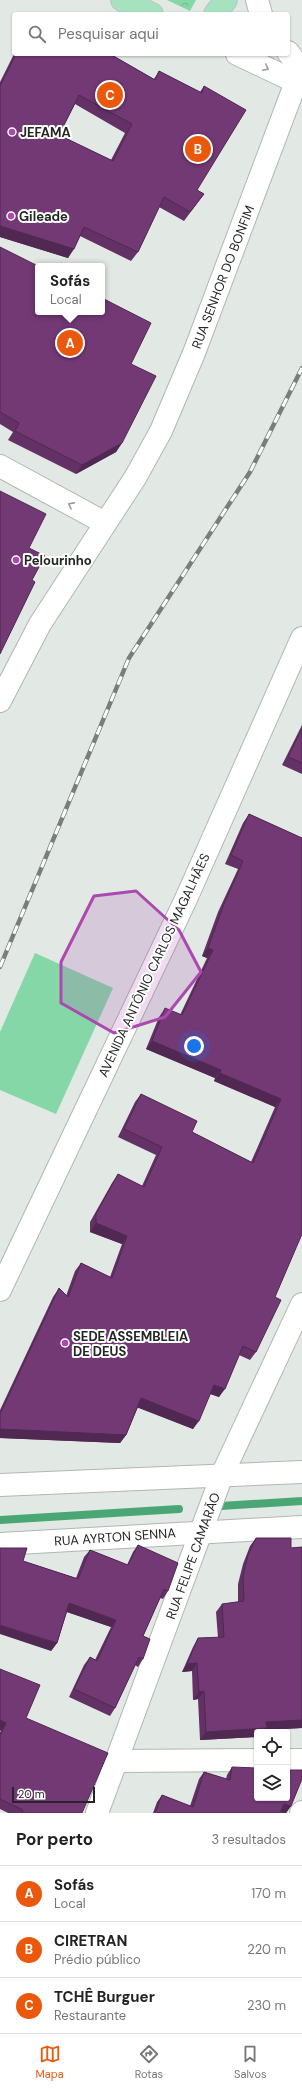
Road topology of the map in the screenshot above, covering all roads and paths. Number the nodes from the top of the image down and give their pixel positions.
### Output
1 (122, 0) edge
2 (226, 0) edge
3 (257, 0) edge
4 (148, 12) edge
5 (217, 12) edge
6 (260, 12) edge
7 (290, 55) edge
8 (241, 56) edge
9 (296, 82) junction
10 (0, 466) edge
11 (105, 523) junction
12 (302, 638) edge
13 (0, 701) edge
14 (0, 1290) edge
15 (302, 1304) edge
16 (302, 1472) edge
17 (222, 1475) junction
18 (0, 1485) edge
19 (302, 1527) edge
20 (203, 1532) junction
21 (0, 1544) edge
22 (254, 1760) edge
23 (290, 1760) edge
24 (302, 1760) edge
25 (116, 1762) junction
26 (97, 1813) edge

1 - 4 main road
2 - 5 main road
3 - 6 street
7 - 9 street
8 -> 9 street
9 - 11 street, RUA SENHOR DO BONFIM
11 -> 10 street
11 - 13 street, RUA SENHOR DO BONFIM
12 - 14 street, AVENIDA ANTÔNIO CARLOS MAGALHÃES
15 - 17 street, RUA FELIPE CAMARÃO
16 - 17 street
17 - 18 street
17 - 20 street, RUA FELIPE CAMARÃO
19 - 20 street, RUA AYRTON SENNA
20 - 21 street, RUA AYRTON SENNA
20 - 25 street, RUA FELIPE CAMARÃO
22 - 25 street
23 - 24 street
25 - 26 street, RUA FELIPE CAMARÃO

